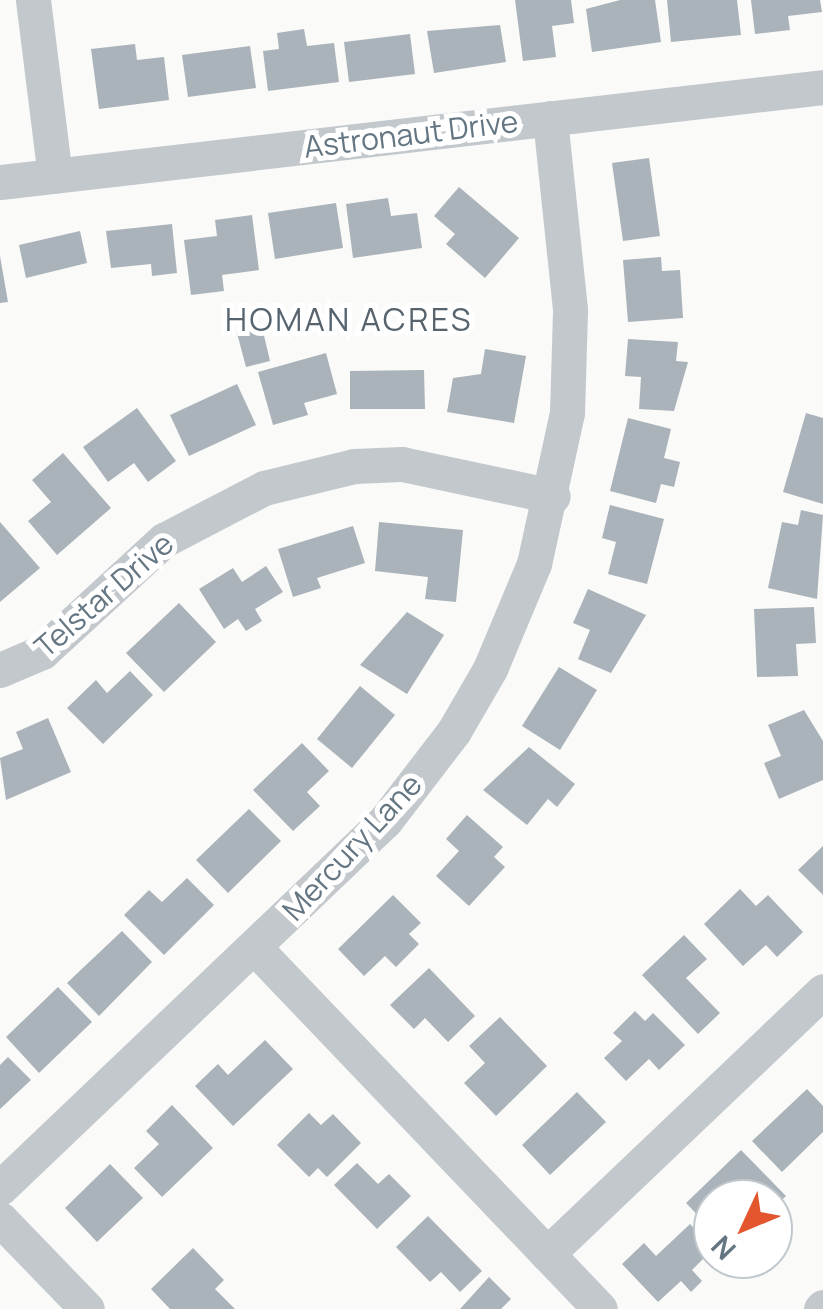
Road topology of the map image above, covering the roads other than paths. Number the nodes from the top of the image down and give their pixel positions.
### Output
1 (33, 0) edge
2 (823, 87) edge
3 (550, 118) junction
4 (55, 176) junction
5 (0, 182) edge
6 (553, 496) junction
7 (0, 670) edge
8 (255, 948) junction
9 (823, 991) edge
10 (0, 1188) edge
11 (0, 1218) edge
12 (548, 1254) junction
13 (87, 1309) edge
14 (600, 1309) edge

1 - 4 street
2 - 3 street, Astronaut Drive
3 - 4 street, Astronaut Drive
3 - 6 street, Mercury Lane
4 - 5 street, Astronaut Drive
6 - 7 street, Telstar Drive
6 - 8 street, Mercury Lane
8 - 10 street, Mercury Lane
8 - 12 street
9 - 12 street
11 - 13 street
12 - 14 street

